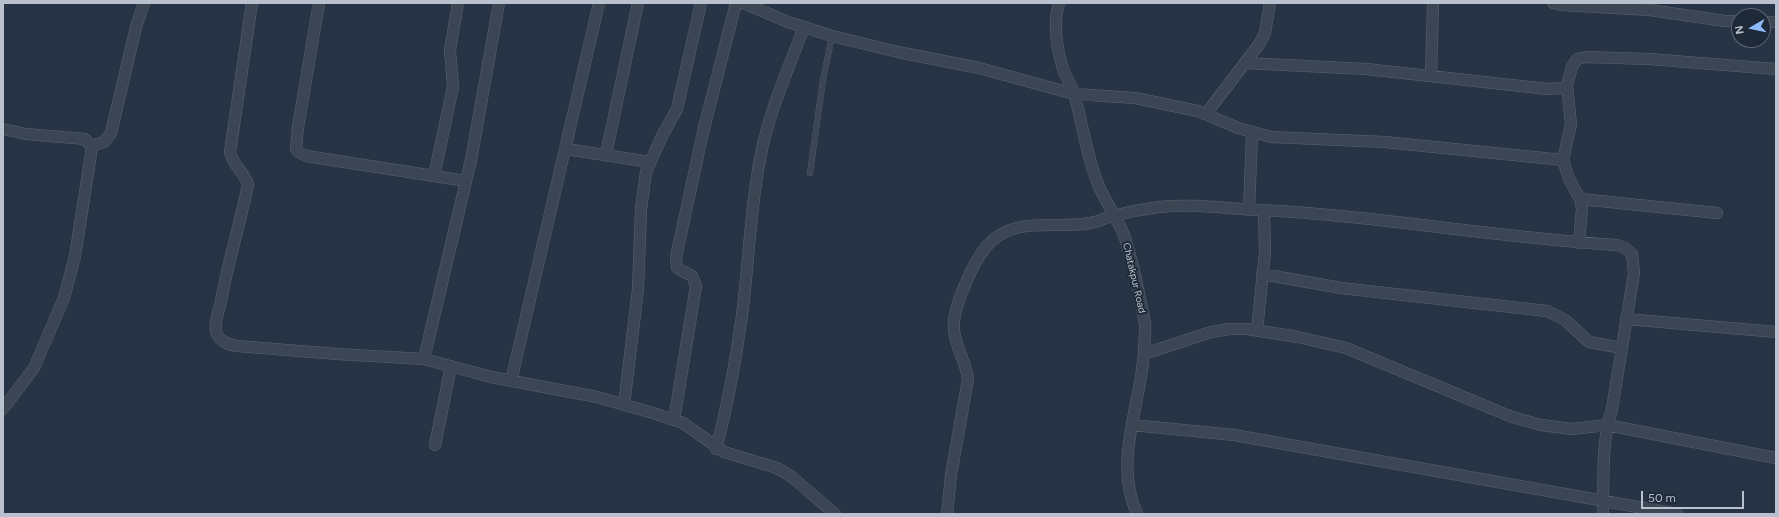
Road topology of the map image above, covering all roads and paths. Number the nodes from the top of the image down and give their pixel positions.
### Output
1 (144, 3) edge
2 (252, 3) edge
3 (319, 3) edge
4 (458, 3) edge
5 (499, 3) edge
6 (599, 3) edge
7 (638, 3) edge
8 (701, 3) edge
9 (736, 3) edge
10 (742, 3) edge
11 (1059, 3) edge
12 (1270, 3) edge
13 (1433, 3) edge
14 (1553, 3) edge
15 (1731, 21) edge
16 (804, 27) junction
17 (832, 36) junction
18 (1245, 63) junction
19 (1776, 69) edge
20 (1431, 76) junction
21 (1567, 86) junction
22 (1074, 94) junction
23 (1206, 114) junction
24 (3, 129) edge
25 (1252, 133) junction
26 (91, 146) junction
27 (566, 149) junction
28 (606, 154) junction
29 (1563, 160) junction
30 (650, 162) junction
31 (810, 173) dead end
32 (434, 176) junction
33 (466, 181) junction
34 (1580, 199) junction
35 (1249, 210) junction
36 (1264, 210) junction
37 (1717, 213) dead end
38 (1114, 216) junction
39 (1579, 243) junction
40 (1262, 274) junction
41 (1626, 319) junction
42 (1257, 330) junction
43 (1776, 332) edge
44 (1622, 348) junction
45 (1144, 354) junction
46 (424, 359) junction
47 (451, 366) junction
48 (511, 381) junction
49 (624, 405) junction
50 (3, 409) edge
51 (674, 420) junction
52 (1132, 424) junction
53 (1606, 425) junction
54 (435, 445) dead end
55 (716, 448) junction
56 (1776, 458) edge
57 (1603, 502) junction
58 (835, 514) edge
59 (947, 514) edge
60 (1137, 514) edge
61 (1603, 514) edge
62 (1677, 514) edge

1 - 26 street
2 - 46 street
3 - 32 street
4 - 32 street
5 - 33 street
6 - 27 street
7 - 28 street
8 - 30 street
9 - 51 street
10 - 16 street
11 - 22 street, Chatakpur Road
12 - 18 street
13 - 20 street
14 - 15 street
16 - 17 street
16 - 55 street
17 - 22 street
17 - 31 lane
18 - 20 street
18 - 23 street
19 - 21 street
20 - 21 street
21 - 29 street
22 - 23 street
22 - 38 street, Chatakpur Road
23 - 25 street
24 - 26 street
25 - 29 street
25 - 35 street
26 - 50 street
27 - 28 street
27 - 48 street
28 - 30 street
29 - 34 street
30 - 49 street
32 - 33 street
33 - 46 street
34 - 37 street
34 - 39 street
35 - 36 street
35 - 38 street
36 - 39 street
36 - 40 street
38 - 45 street, Chatakpur Road
38 - 59 street
39 - 41 street
40 - 42 street
40 - 44 street
41 - 43 street
41 - 44 street
42 - 45 street
42 - 53 street
44 - 53 street
45 - 52 street, Chatakpur Road
46 - 47 street
47 - 48 street
47 - 54 street
48 - 49 street
49 - 51 street
51 - 55 street
52 - 57 street
52 - 60 street, Chatakpur Road
53 - 56 street
53 - 57 street
55 - 58 street
57 - 61 street
57 - 62 street

